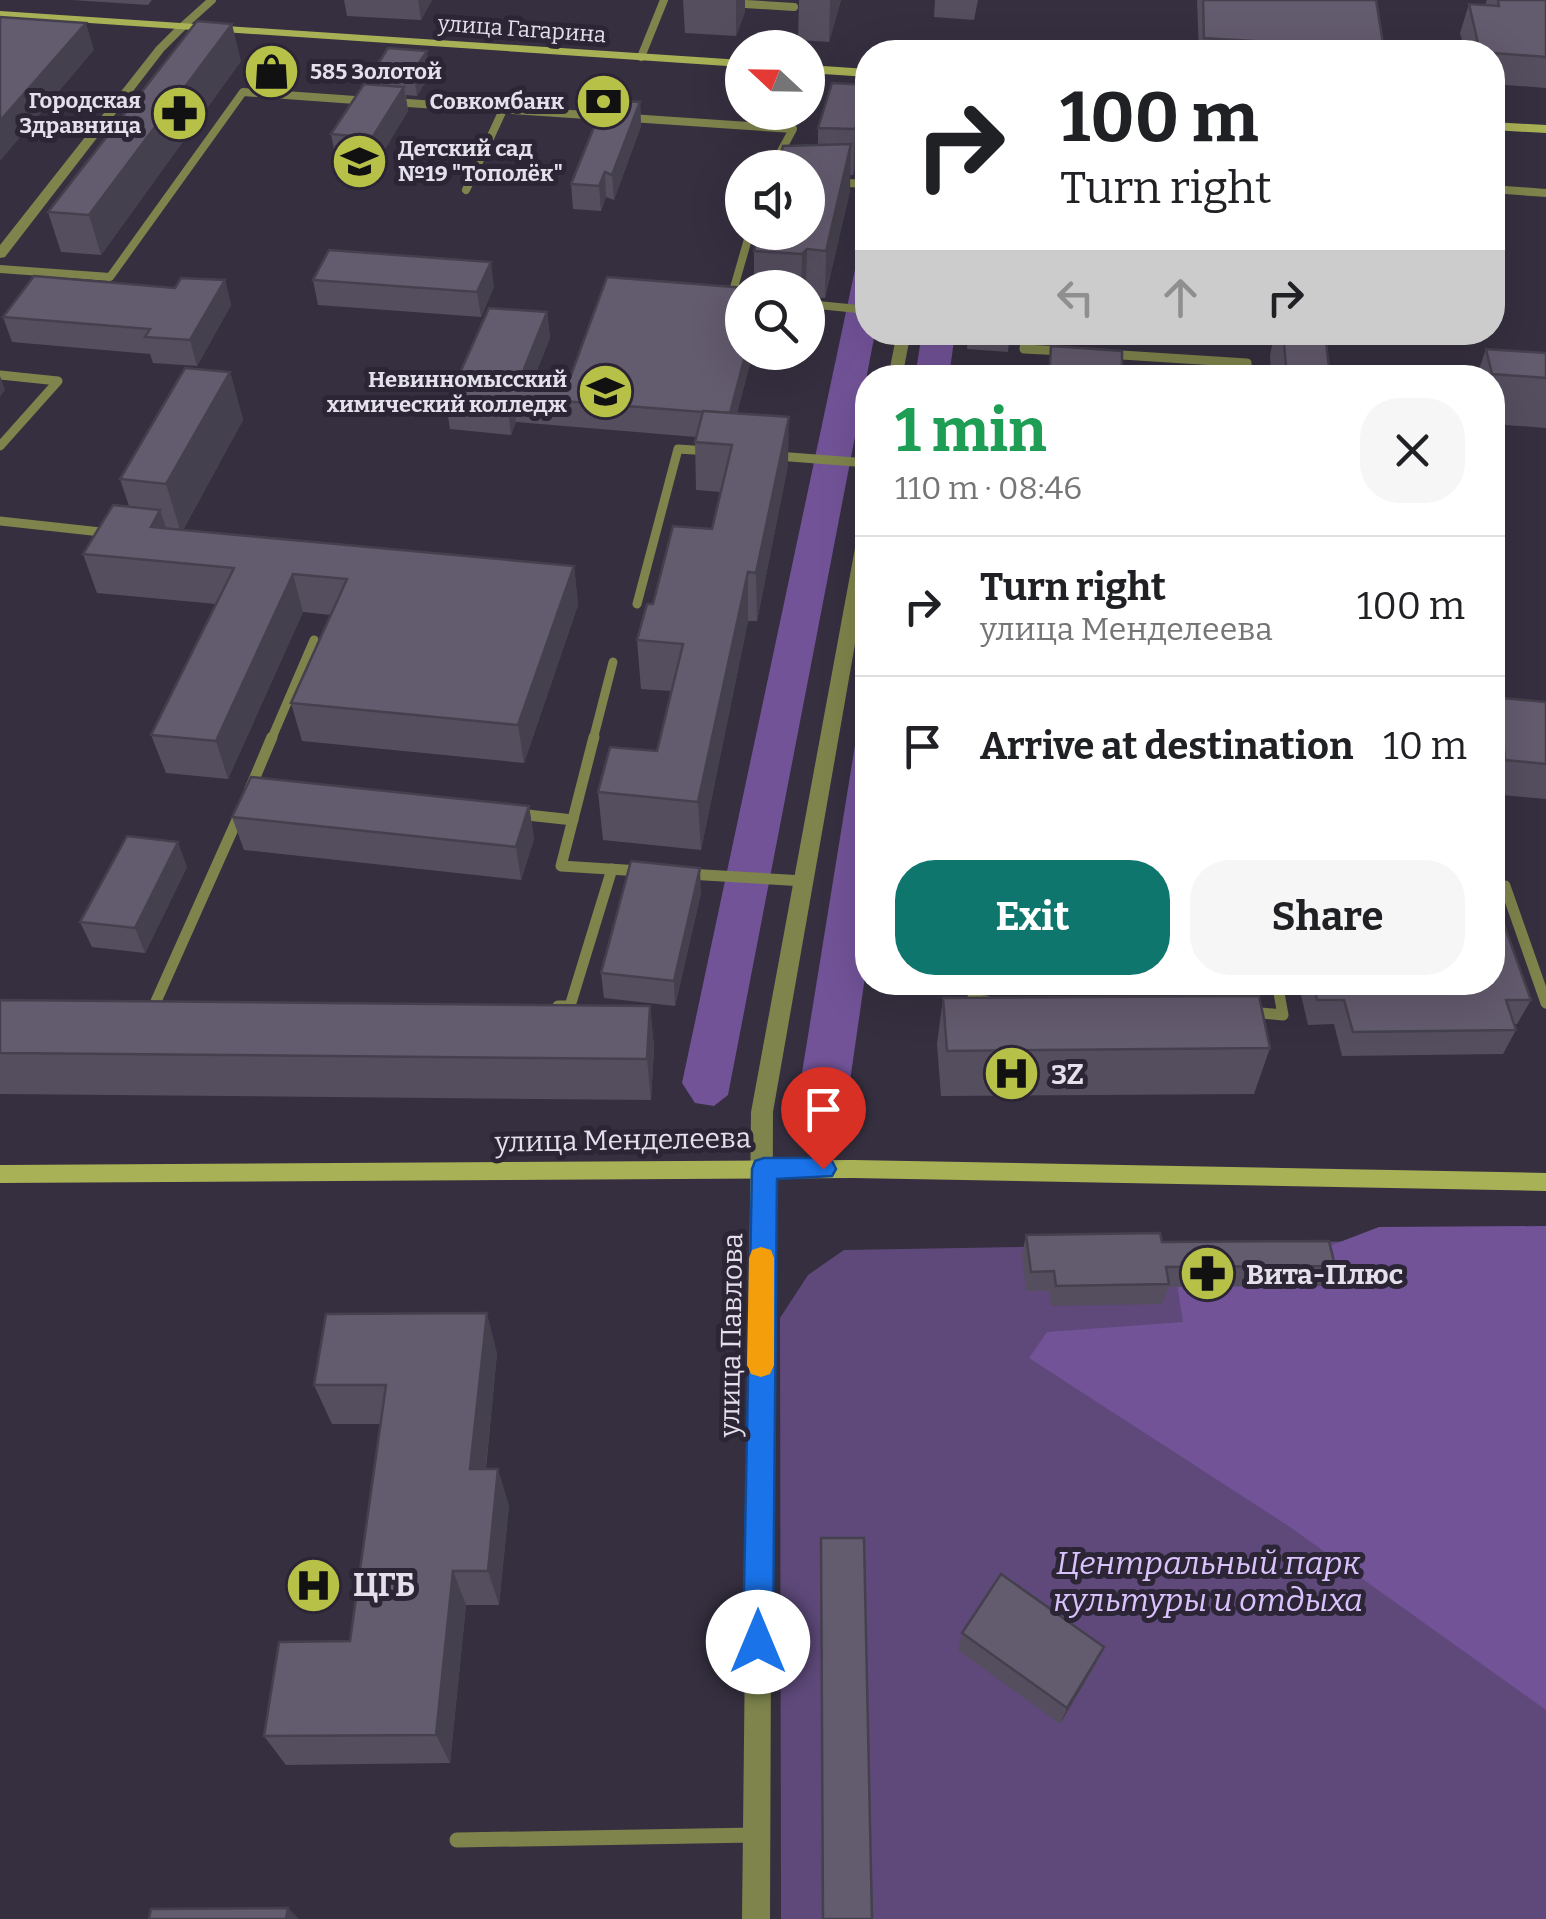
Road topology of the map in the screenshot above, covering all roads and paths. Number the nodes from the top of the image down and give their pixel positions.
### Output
1 (212, 0) edge
2 (664, 0) edge
3 (715, 2) edge
4 (794, 7) dead end
5 (0, 14) edge
6 (0, 26) edge
7 (183, 26) junction
8 (170, 38) junction
9 (641, 57) junction
10 (725, 63) edge
11 (825, 70) edge
12 (855, 72) edge
13 (725, 75) edge
14 (825, 81) edge
15 (855, 82) edge
16 (503, 110) junction
17 (1505, 116) edge
18 (1546, 118) edge
19 (1505, 127) edge
20 (1546, 130) edge
21 (782, 150) edge
22 (825, 183) edge
23 (855, 184) edge
24 (466, 190) dead end
25 (1505, 191) edge
26 (1546, 193) edge
27 (0, 254) edge
28 (0, 268) edge
29 (825, 306) edge
30 (855, 309) edge
31 (1024, 345) edge
32 (1080, 352) edge
33 (1098, 354) edge
34 (1247, 365) edge
35 (0, 375) edge
36 (0, 446) edge
37 (716, 452) edge
38 (773, 456) edge
39 (855, 462) edge
40 (0, 521) edge
41 (124, 534) edge
42 (638, 604) dead end
43 (855, 626) edge
44 (314, 640) edge
45 (613, 662) dead end
46 (252, 786) junction
47 (270, 788) edge
48 (498, 812) edge
49 (573, 820) junction
50 (612, 869) junction
51 (651, 871) edge
52 (670, 872) edge
53 (804, 881) junction
54 (1505, 889) edge
55 (973, 995) edge
56 (1280, 995) edge
57 (992, 1001) edge
58 (1546, 1003) edge
59 (550, 1006) edge
60 (134, 1008) edge
61 (153, 1008) junction
62 (172, 1008) edge
63 (1243, 1011) edge
64 (764, 1169) junction
65 (0, 1174) edge
66 (1546, 1182) edge
67 (756, 1835) junction
68 (457, 1840) dead end
69 (756, 1919) edge

1 - 7 lane
2 - 9 lane
3 - 4 lane
5 - 7 main road, улица Гагарина
6 - 8 main road, улица Гагарина
7 - 8 street
7 - 9 main road, улица Гагарина
8 - 13 main road, улица Гагарина
8 - 27 street
9 - 10 main road, улица Гагарина
11 - 12 main road
14 - 15 main road
16 - 21 lane
16 - 24 lane
16 - 28 lane
17 - 18 main road
19 - 20 main road
22 - 23 lane
25 - 26 lane
29 - 30 lane
31 - 32 lane
33 - 34 lane
35 - 36 lane
37 - 42 lane
38 - 39 lane
40 - 41 lane
43 - 53 street, улица Павлова
44 - 46 lane
45 - 49 lane
46 - 47 lane
46 - 61 lane
48 - 49 lane
49 - 50 lane
50 - 51 lane
50 - 59 lane
52 - 53 lane
53 - 64 street, улица Павлова
54 - 58 lane
55 - 57 lane
56 - 63 lane
60 - 61 lane
61 - 62 lane
64 - 65 main road, улица Менделеева
64 - 66 main road, улица Менделеева
64 - 67 street, улица Павлова
67 - 68 lane
67 - 69 street, улица Павлова

